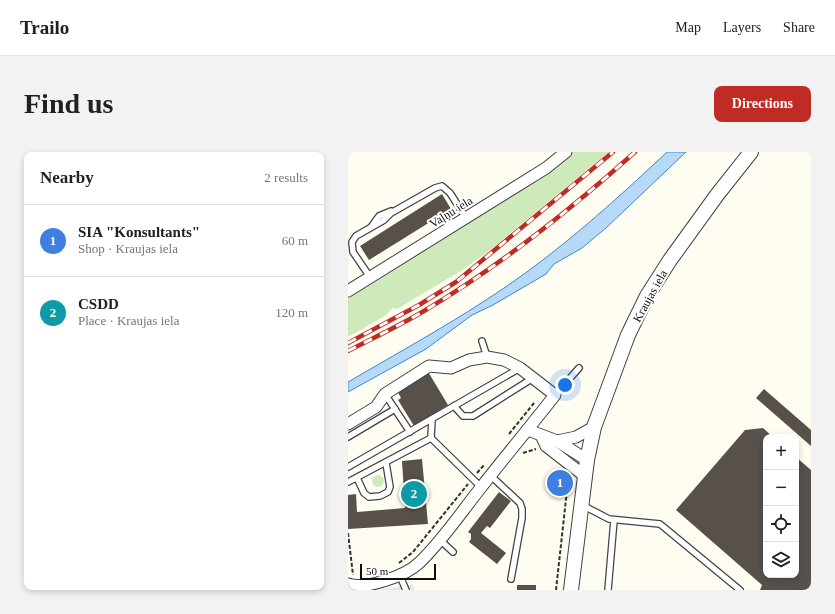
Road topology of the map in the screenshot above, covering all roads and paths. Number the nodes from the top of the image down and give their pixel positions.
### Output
1 (566, 152) edge
2 (751, 152) edge
3 (466, 218) junction
4 (370, 277) junction
5 (348, 291) edge
6 (482, 342) dead end
7 (487, 357) junction
8 (520, 368) junction
9 (580, 368) dead end
10 (533, 378) junction
11 (546, 388) junction
12 (385, 394) junction
13 (555, 395) junction
14 (454, 406) junction
15 (394, 409) junction
16 (432, 419) junction
17 (348, 424) edge
18 (594, 427) junction
19 (528, 430) junction
20 (410, 432) junction
21 (542, 434) junction
22 (348, 437) edge
23 (431, 438) junction
24 (557, 441) junction
25 (514, 446) junction
26 (539, 449) dead end
27 (588, 460) junction
28 (386, 463) junction
29 (485, 463) dead end
30 (348, 467) edge
31 (566, 472) dead end
32 (490, 476) junction
33 (586, 477) junction
34 (357, 478) junction
35 (472, 479) junction
36 (348, 482) edge
37 (481, 487) junction
38 (582, 505) junction
39 (614, 520) junction
40 (348, 533) edge
41 (440, 540) junction
42 (453, 552) dead end
43 (393, 566) dead end
44 (400, 576) junction
45 (359, 579) dead end
46 (511, 579) dead end
47 (348, 584) edge
48 (406, 590) edge
49 (556, 590) edge
50 (571, 590) edge
51 (608, 590) edge
52 (740, 590) edge

1 - 3 street, Vaļņu iela
2 - 18 street, Kraujas iela
3 - 4 street, Vaļņu iela
3 - 4 lane
4 - 5 street, Vaļņu iela
6 - 7 lane
7 - 8 street
7 - 12 street
8 - 10 street
8 - 14 lane
9 - 13 lane
10 - 11 street
10 - 14 lane
11 - 13 street
11 - 25 path
12 - 15 lane
12 - 17 street
13 - 19 street
14 - 16 lane
15 - 20 lane
15 - 22 lane
16 - 20 lane
16 - 23 lane
18 - 24 street
18 - 27 street, Kraujas iela
19 - 21 street
19 - 25 street
20 - 30 lane
21 - 24 street
21 - 33 street
23 - 28 lane
23 - 35 lane
24 - 27 street
25 - 26 path
25 - 32 street
27 - 33 street, Kraujas iela
28 - 34 lane
28 - 34 lane
29 - 35 path
31 - 49 path
32 - 37 street
32 - 46 lane
33 - 38 street, Kraujas iela
34 - 36 lane
35 - 37 lane
35 - 43 path
37 - 41 street
38 - 39 lane
38 - 50 street, Kraujas iela
39 - 51 lane
39 - 52 lane
40 - 45 path
41 - 42 lane
41 - 44 street
44 - 47 street
44 - 48 lane

